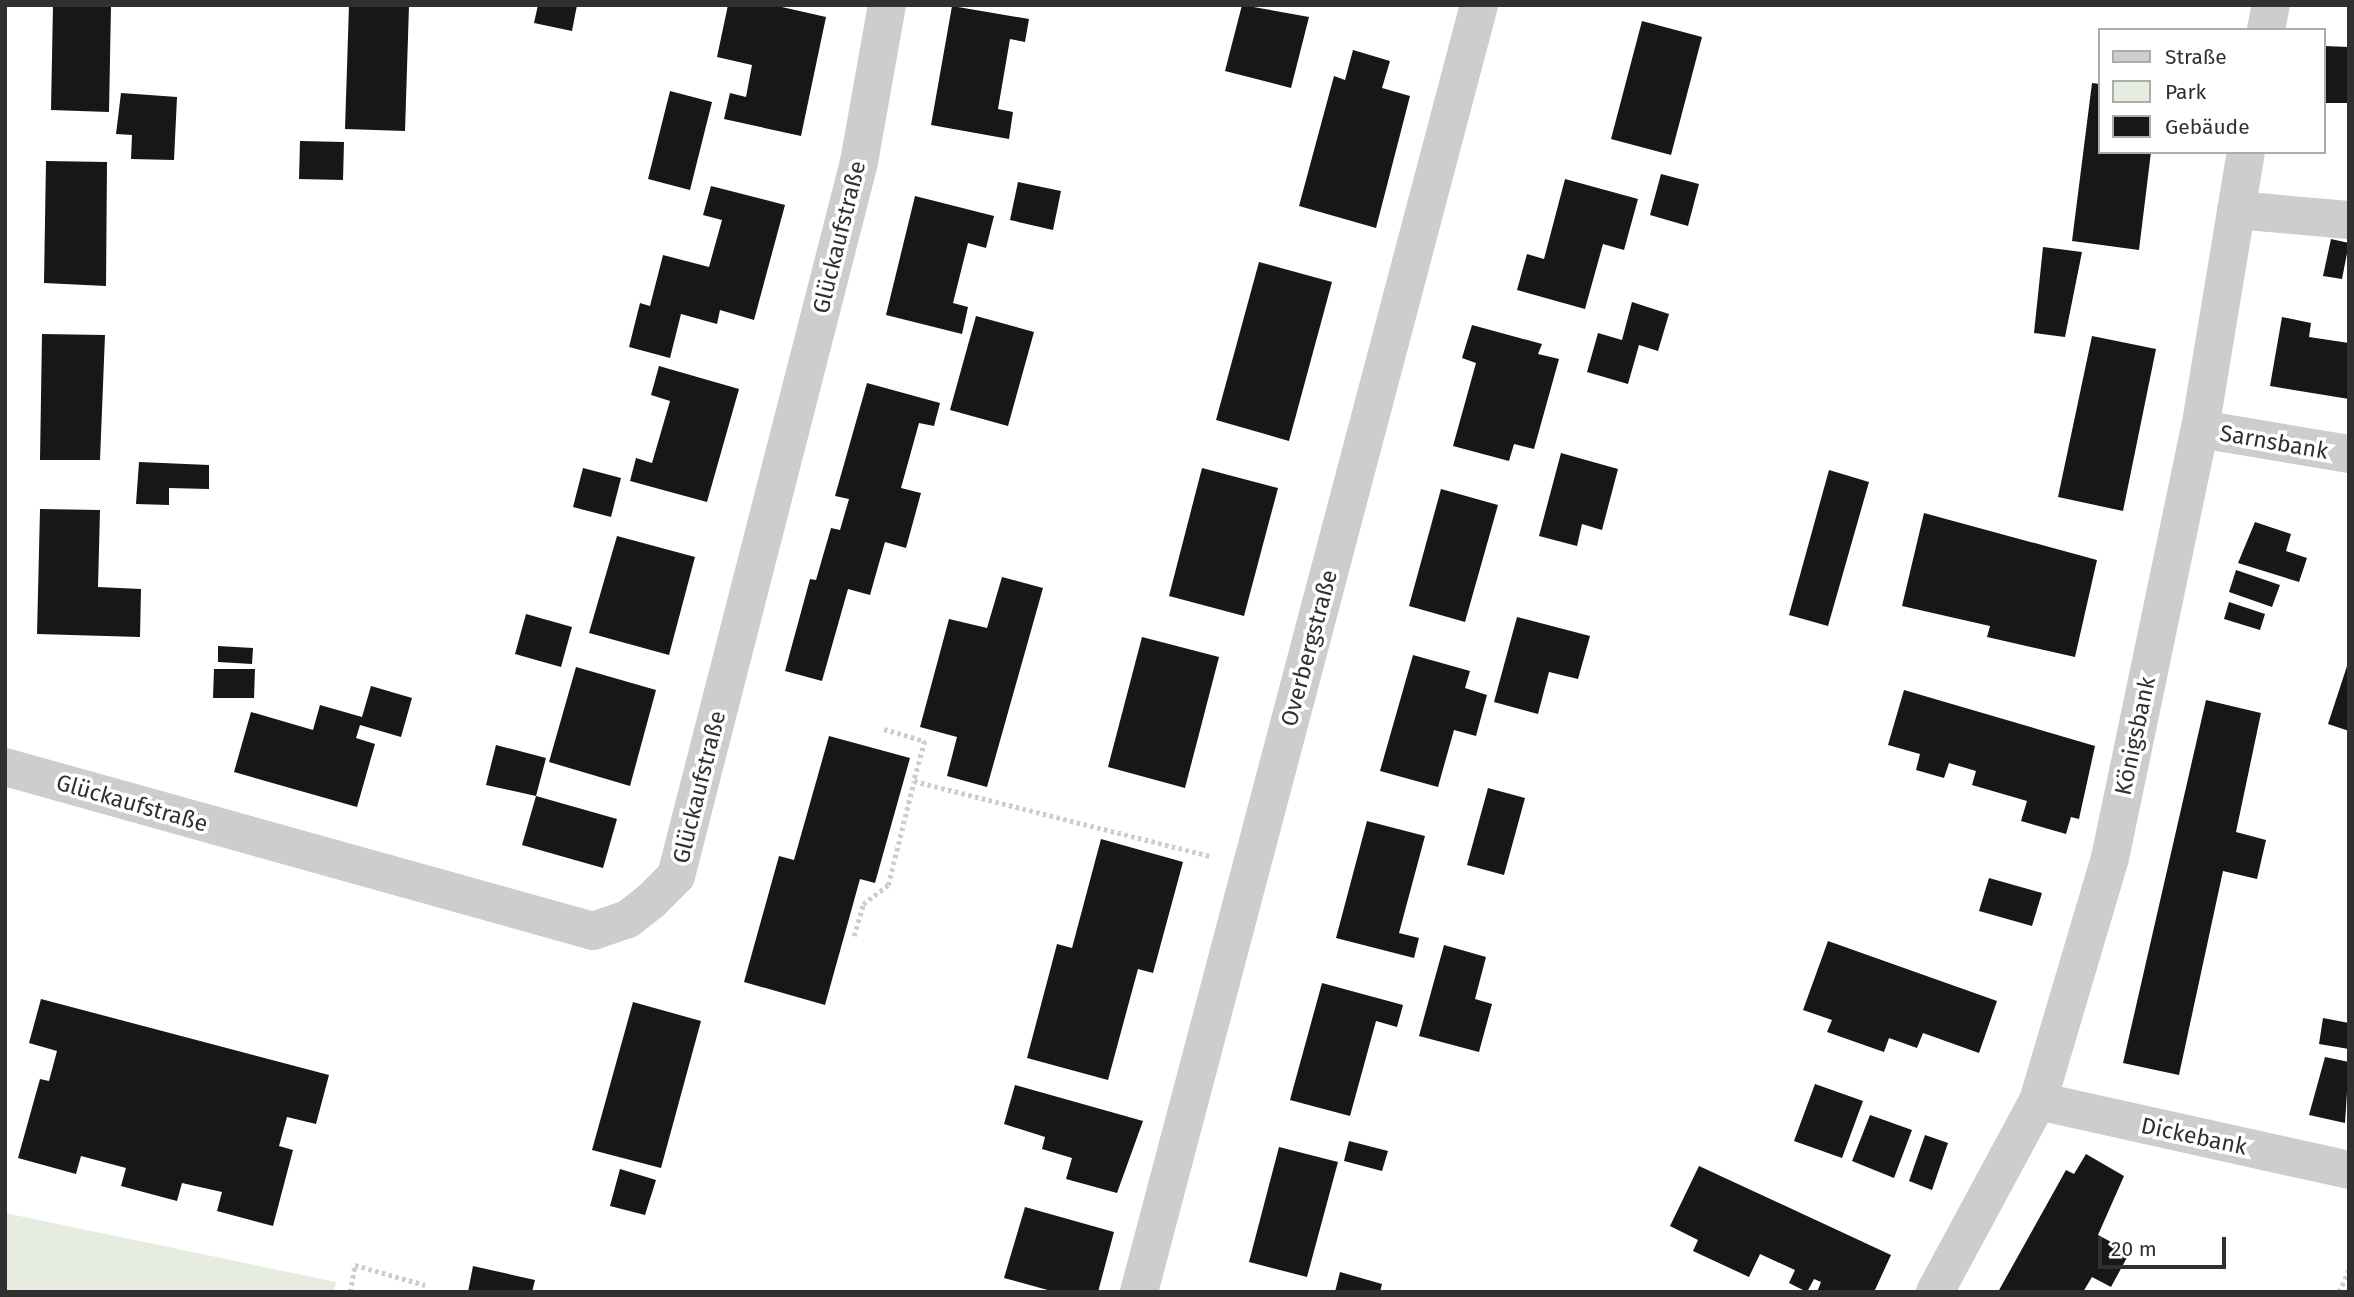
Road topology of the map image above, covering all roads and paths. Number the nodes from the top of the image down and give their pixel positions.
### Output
1 (887, 5) edge
2 (1479, 5) edge
3 (2271, 5) edge
4 (2266, 28) edge
5 (2246, 154) edge
6 (2236, 210) junction
7 (2349, 219) edge
8 (2200, 429) junction
9 (2349, 454) edge
10 (884, 729) dead end
11 (5, 767) edge
12 (914, 781) junction
13 (1252, 866) junction
14 (854, 936) dead end
15 (2038, 1101) junction
16 (2349, 1170) edge
17 (2349, 1270) edge
18 (425, 1285) dead end
19 (350, 1292) edge
20 (1139, 1292) edge
21 (1936, 1292) edge
22 (2339, 1292) edge

1 - 11 street, Glückaufstraße
2 - 13 street, Overbergstraße
3 - 4 street
5 - 6 street, Königsbank
6 - 7 street
6 - 8 street, Königsbank
8 - 9 street, Sarnsbank
8 - 15 street, Königsbank
10 - 12 path
12 - 13 path
12 - 14 path
13 - 20 street, Overbergstraße
15 - 16 street, Dickebank
15 - 21 street, Königsbank
17 - 22 path
18 - 19 path

